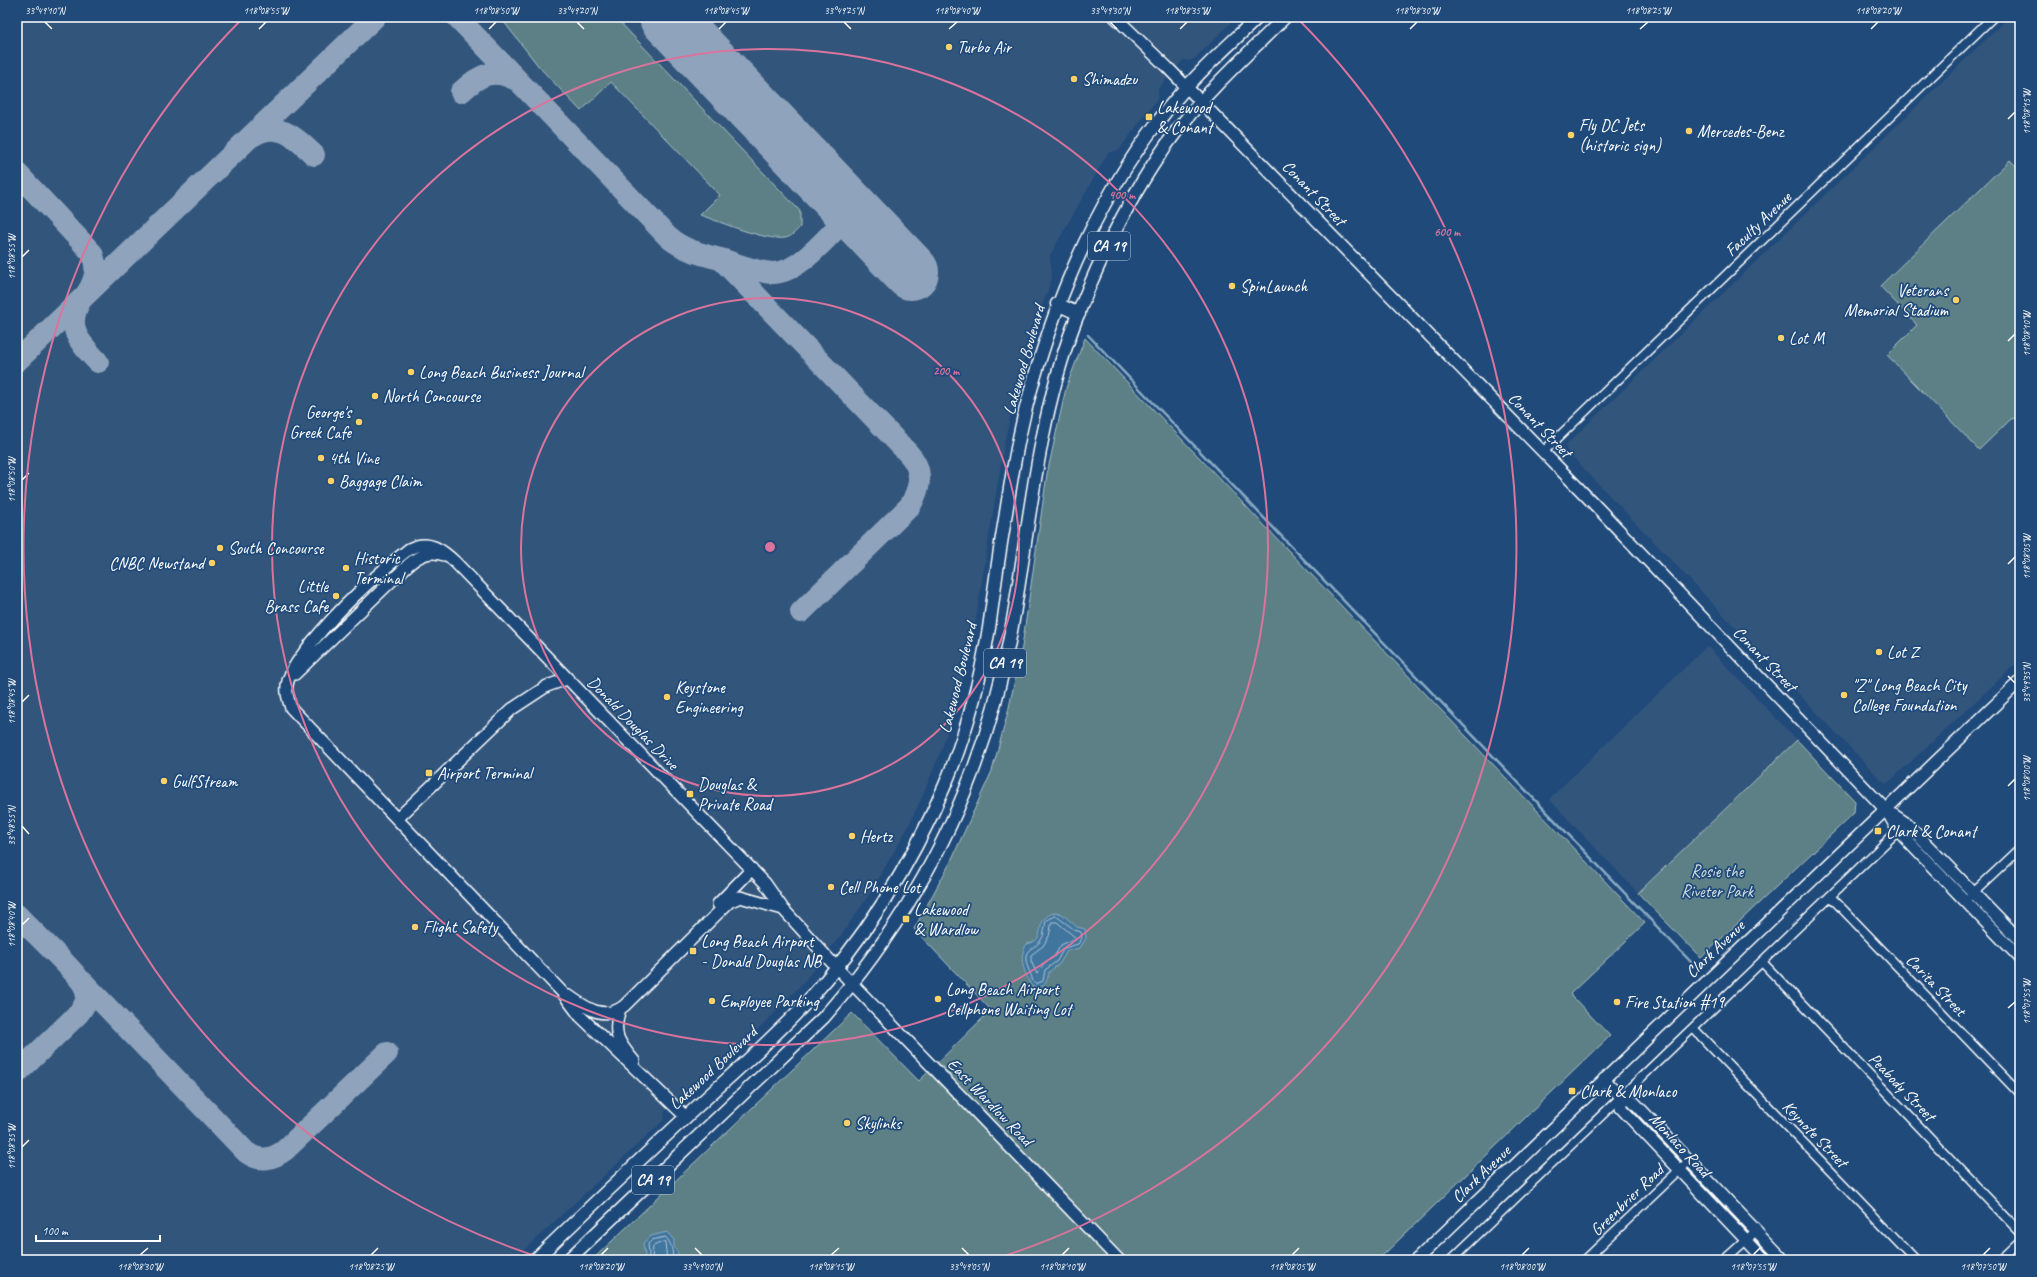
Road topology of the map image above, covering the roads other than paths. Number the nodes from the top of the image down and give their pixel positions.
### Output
1 (1115, 17) edge
2 (1258, 17) edge
3 (1285, 17) edge
4 (1993, 17) edge
5 (1187, 87) junction
6 (1202, 102) junction
7 (1057, 304) junction
8 (1079, 314) junction
9 (1543, 452) junction
10 (451, 557) junction
11 (567, 679) junction
12 (2020, 680) edge
13 (288, 681) junction
14 (1885, 809) junction
15 (397, 819) junction
16 (1906, 823) junction
17 (1898, 831) junction
18 (2020, 849) edge
19 (752, 869) junction
20 (1974, 892) junction
21 (1830, 896) junction
22 (1965, 901) junction
23 (783, 909) junction
24 (705, 924) junction
25 (2020, 941) edge
26 (2020, 958) edge
27 (1762, 962) junction
28 (836, 967) junction
29 (853, 984) junction
30 (562, 992) junction
31 (620, 1009) junction
32 (1693, 1028) junction
33 (639, 1071) junction
34 (1604, 1079) junction
35 (2020, 1094) edge
36 (1621, 1097) junction
37 (686, 1117) junction
38 (1689, 1161) junction
39 (1679, 1170) junction
40 (1756, 1231) junction
41 (2020, 1232) edge
42 (1746, 1240) junction
43 (2020, 1242) edge
44 (535, 1260) edge
45 (568, 1260) edge
46 (1119, 1260) edge
47 (1416, 1260) edge
48 (1451, 1260) edge
49 (1585, 1260) edge
50 (1724, 1260) edge
51 (1765, 1260) edge
52 (1784, 1260) edge
53 (1916, 1260) edge
54 (2001, 1260) edge

1 - 5 street, Conant Street
2 - 5 main road, Lakewood Boulevard / CA 19
3 - 6 main road, CA 19
4 - 9 street, Faculty Avenue
5 - 6 street, Conant Street
5 - 7 main road, Lakewood Boulevard / CA 19
6 - 8 main road, CA 19
6 - 9 street, Conant Street
7 - 8 main road
7 - 28 main road, Lakewood Boulevard / CA 19
8 - 29 main road, CA 19
9 - 14 street, Conant Street
10 - 11 street, Donald Douglas Drive
10 - 13 street
10 - 13 street, Donald Douglas Drive
11 - 15 street
11 - 19 street, Donald Douglas Drive
12 - 14 street, Clark Avenue
13 - 15 street
14 - 16 street, Conant Street
14 - 17 street, Conant Street
14 - 34 street, Clark Avenue
15 - 30 street
16 - 17 street
16 - 20 street, Conant Street
17 - 21 street
17 - 22 street, Conant Street
18 - 20 street
19 - 23 street, Donald Douglas Drive
19 - 24 street
20 - 22 street
20 - 25 street, Conant Street
21 - 27 street
21 - 35 street, Carita Street
22 - 26 street, Conant Street
23 - 24 street
23 - 28 street, Donald Douglas Drive
24 - 31 street
27 - 32 street
27 - 41 street, Peabody Street
28 - 29 street, East Wardlow Road
28 - 37 main road, Lakewood Boulevard / CA 19
29 - 45 main road, CA 19
29 - 46 street, East Wardlow Road
30 - 31 street
30 - 33 street
31 - 33 street
32 - 36 street
32 - 53 street, Keynote Street
33 - 37 street
34 - 36 street
34 - 47 street, Clark Avenue
36 - 38 street, Monlaco Road
36 - 39 street, Monlaco Road
36 - 48 street
37 - 44 main road, Lakewood Boulevard / CA 19
38 - 39 street, Greenbrier Road
38 - 40 street, Monlaco Road
39 - 42 street, Monlaco Road
39 - 49 street, Greenbrier Road
40 - 42 street
40 - 52 street, Monlaco Road
42 - 50 street
42 - 51 street, Monlaco Road
43 - 54 street

